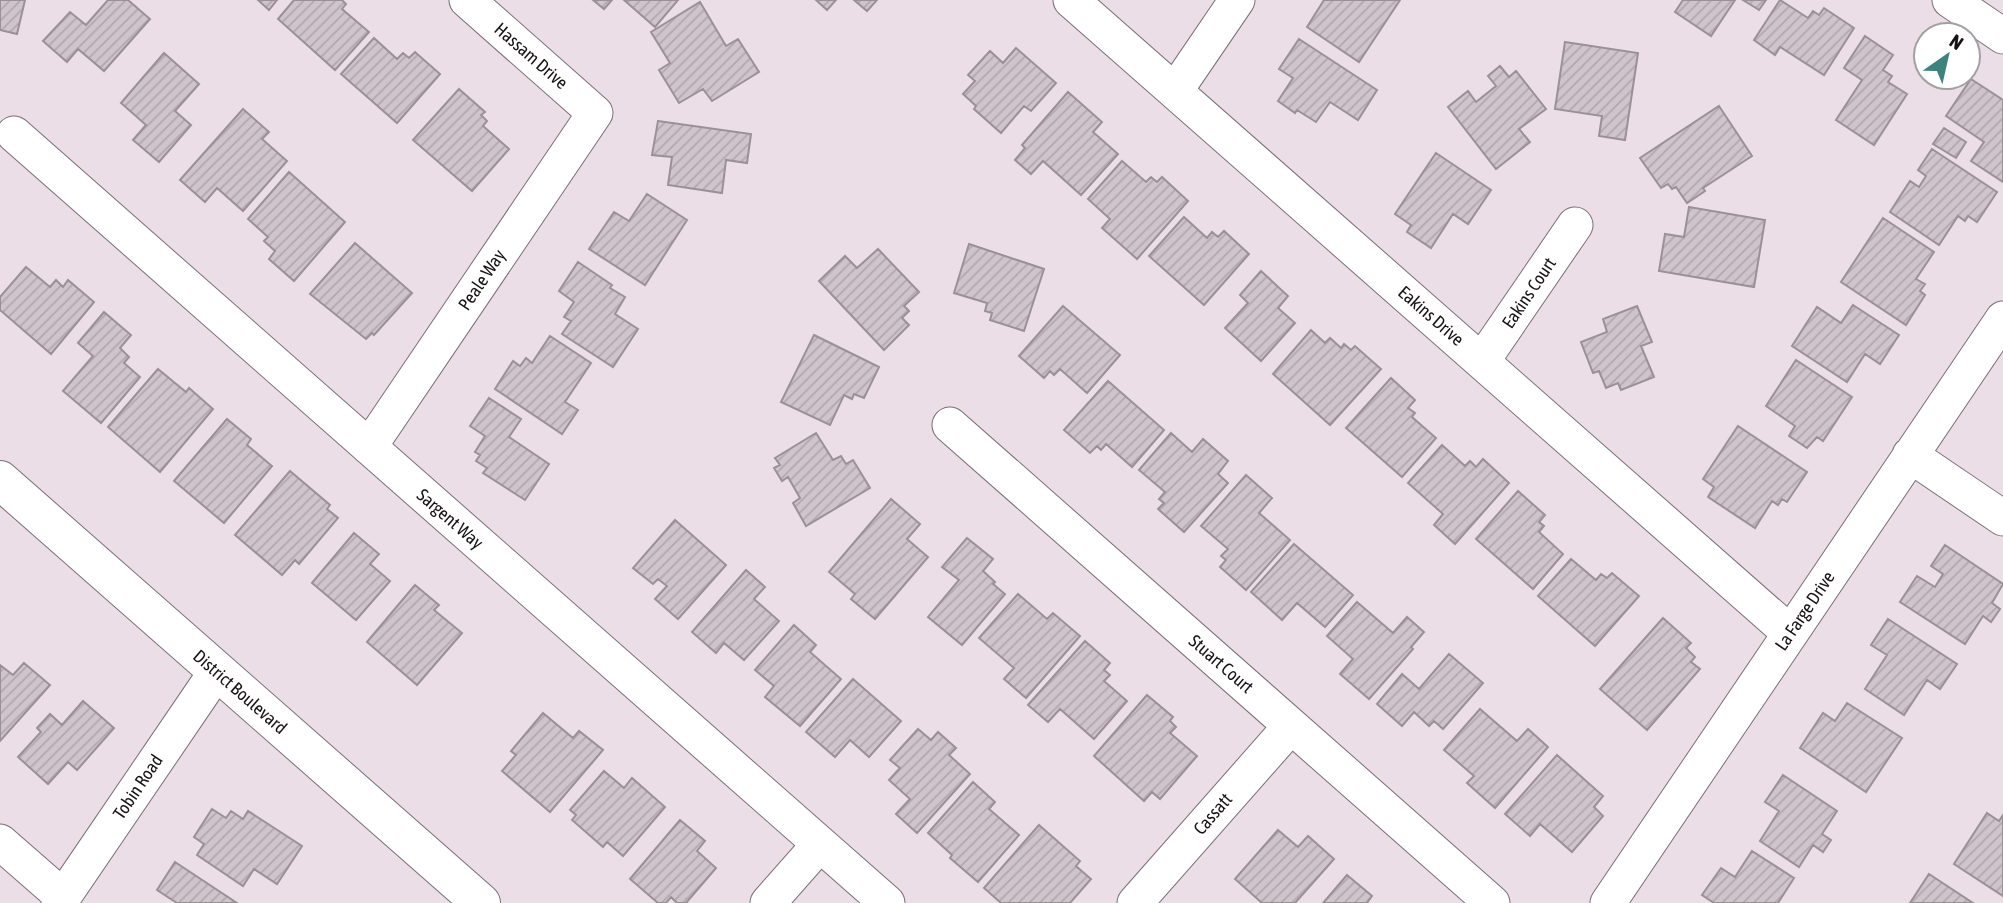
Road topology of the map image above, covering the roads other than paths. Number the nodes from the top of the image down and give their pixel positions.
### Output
1 (467, 0) edge
2 (1071, 0) edge
3 (1237, 0) edge
4 (1950, 0) edge
5 (2003, 36) edge
6 (1175, 91) junction
7 (594, 113) joint
8 (14, 134) dead end
9 (1575, 225) dead end
10 (2003, 318) edge
11 (1482, 362) junction
12 (950, 425) dead end
13 (369, 447) junction
14 (1910, 455) junction
15 (0, 480) edge
16 (2003, 518) edge
17 (1790, 633) junction
18 (217, 671) junction
19 (1291, 726) junction
20 (0, 842) edge
21 (820, 844) junction
22 (61, 900) edge
23 (481, 903) edge
24 (768, 903) edge
25 (887, 903) edge
26 (1135, 903) edge
27 (1492, 903) edge
28 (1608, 903) edge

1 - 7 street, Hassam Drive
2 - 6 street, Eakins Drive
3 - 6 street
4 - 5 street
6 - 11 street, Eakins Drive
7 - 13 street, Peale Way
8 - 13 street, Sargent Way
9 - 11 street, Eakins Court
10 - 14 street, La Farge Drive
11 - 17 street, Eakins Drive
12 - 19 street, Stuart Court
13 - 21 street, Sargent Way
14 - 16 street
14 - 17 street, La Farge Drive
15 - 18 street, District Boulevard
17 - 28 street, La Farge Drive
18 - 22 street, Tobin Road
18 - 23 street, District Boulevard
19 - 26 street, Cassatt
19 - 27 street, Stuart Court
20 - 22 street
21 - 24 street
21 - 25 street, Sargent Way

